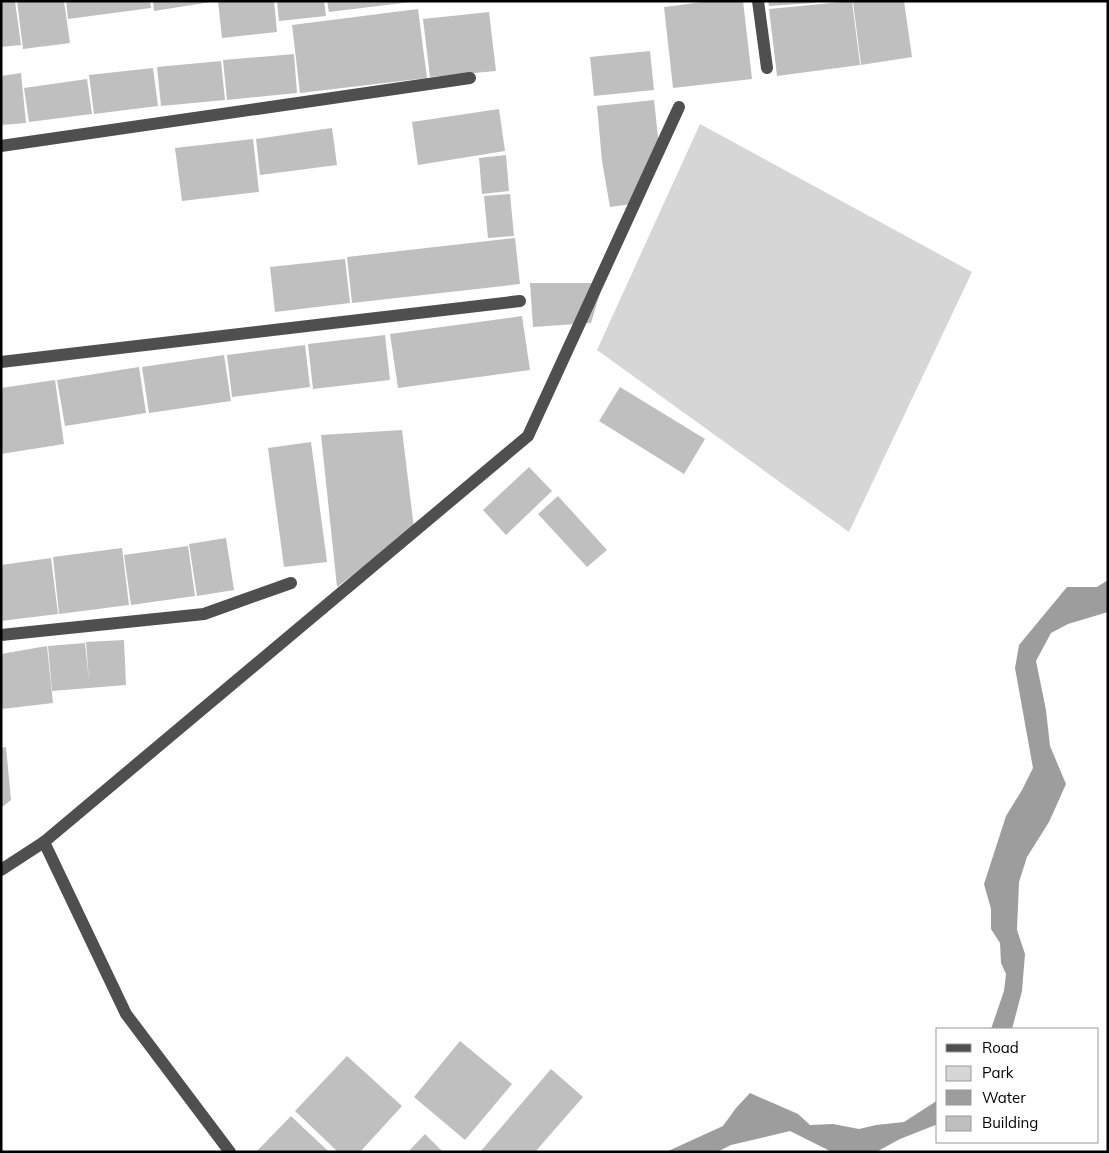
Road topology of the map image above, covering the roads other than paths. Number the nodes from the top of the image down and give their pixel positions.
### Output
1 (758, 1) edge
2 (767, 68) dead end
3 (470, 78) dead end
4 (679, 107) dead end
5 (1, 146) edge
6 (520, 301) dead end
7 (1, 362) edge
8 (291, 583) dead end
9 (1, 635) edge
10 (44, 842) junction
11 (1, 870) edge
12 (230, 1152) edge

1 - 2 street
3 - 5 street
4 - 10 street
6 - 7 street
8 - 9 street
10 - 11 street
10 - 12 street

